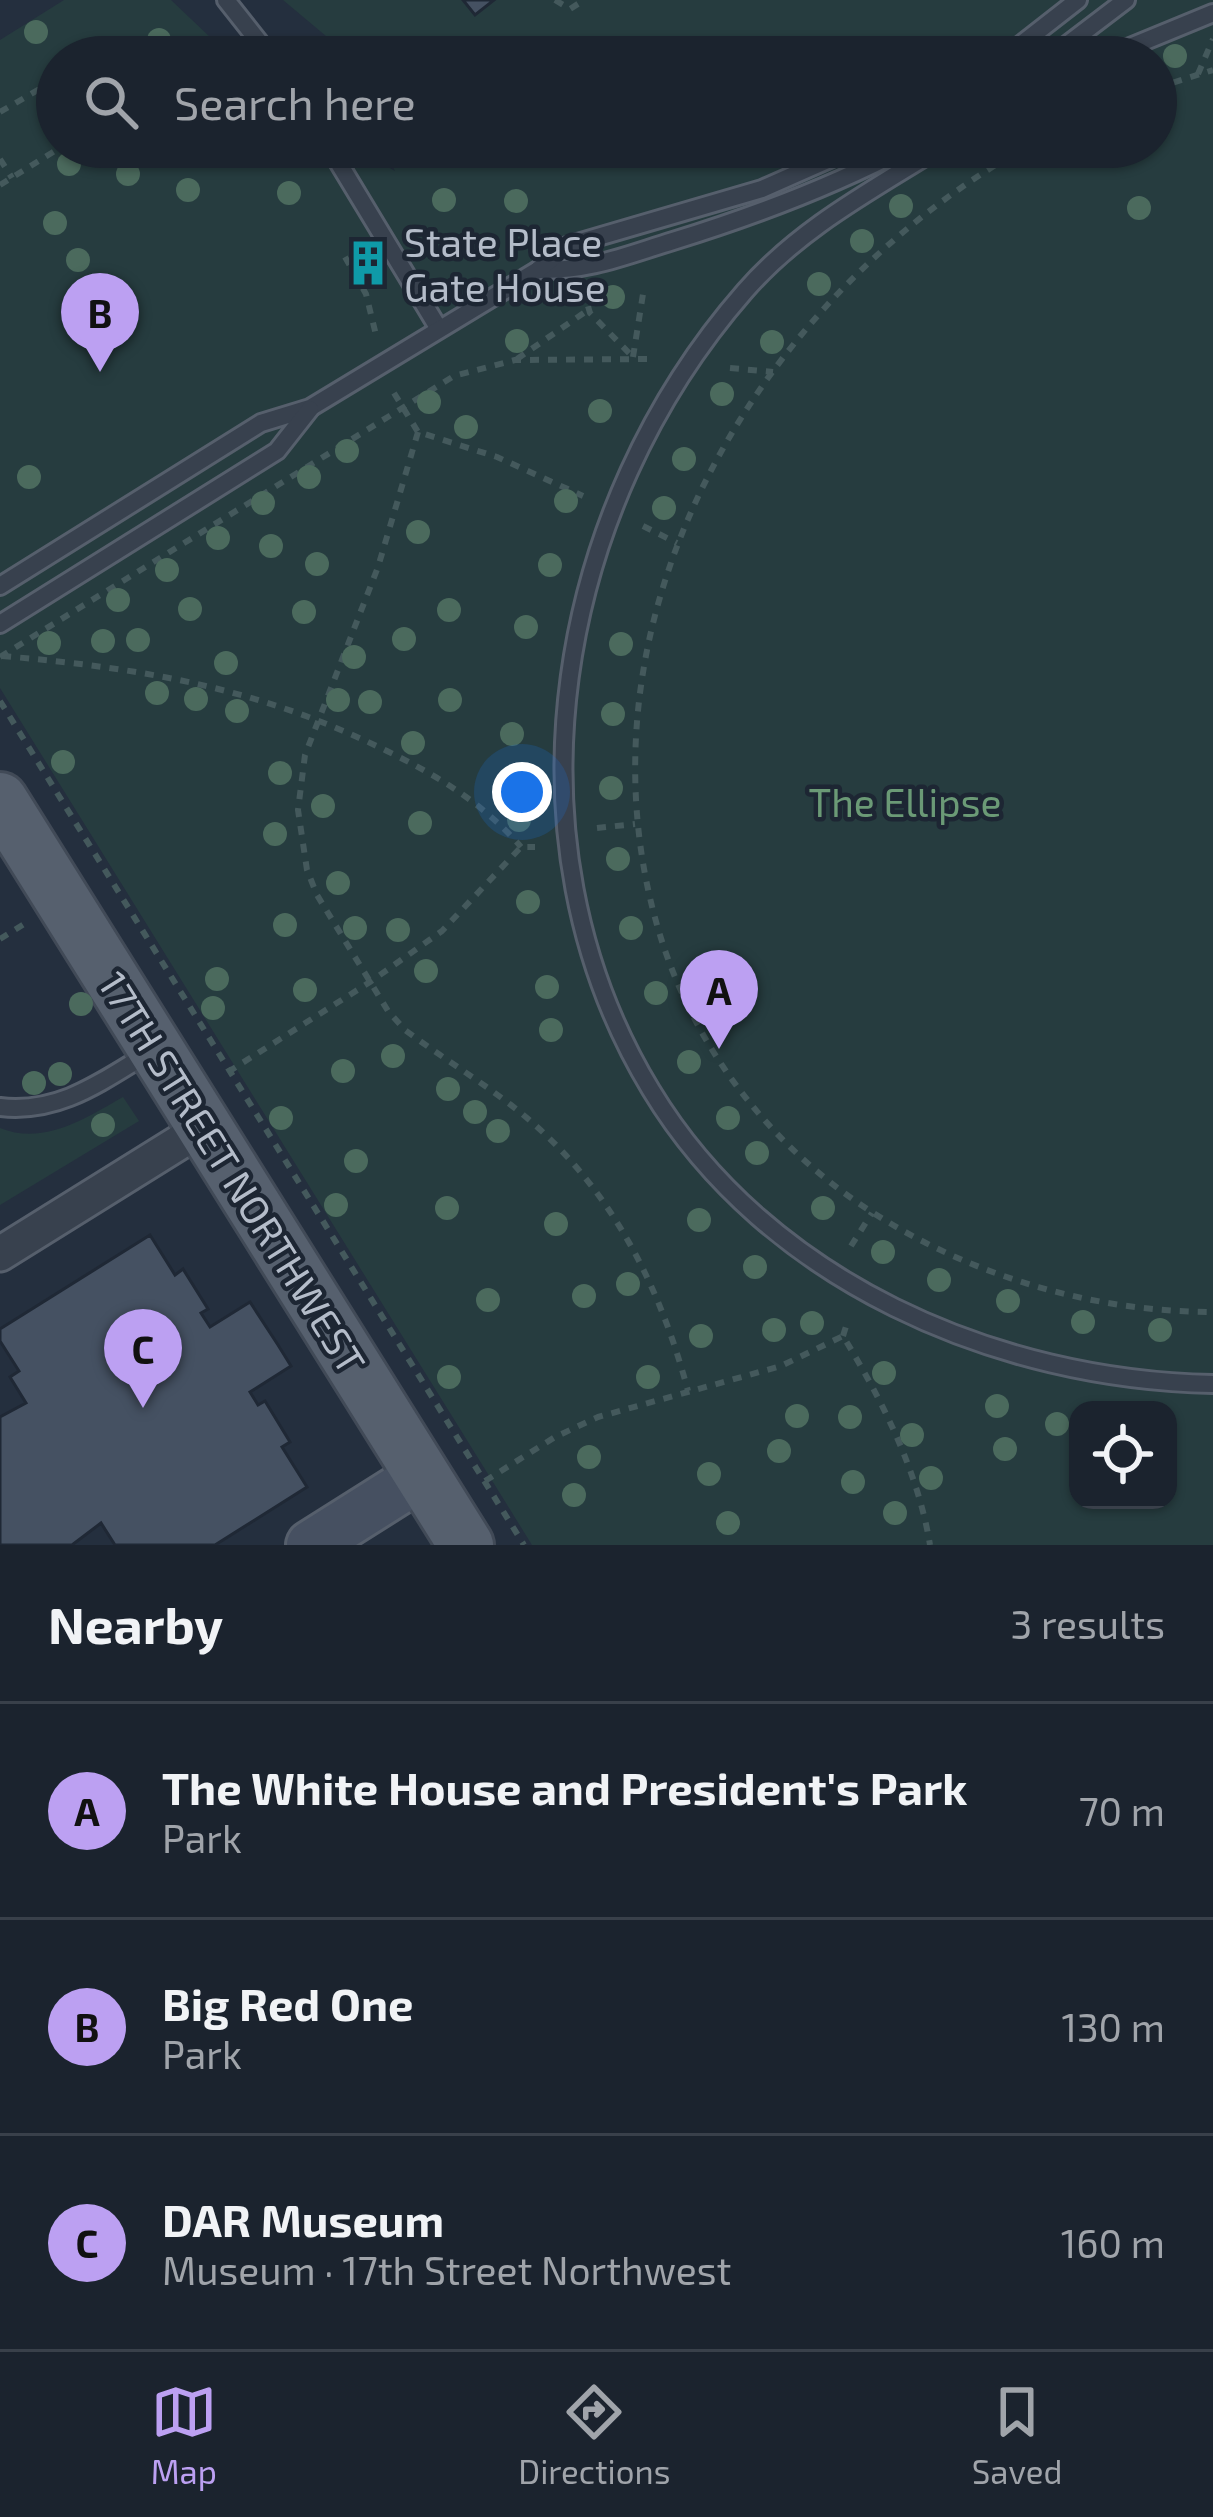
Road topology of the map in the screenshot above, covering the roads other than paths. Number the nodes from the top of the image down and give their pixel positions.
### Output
1 (226, 0) edge
2 (1078, 0) edge
3 (1126, 0) edge
4 (1213, 13) edge
5 (254, 36) edge
6 (1032, 36) edge
7 (1079, 36) edge
8 (1157, 36) edge
9 (341, 168) edge
10 (809, 168) edge
11 (865, 168) edge
12 (907, 168) edge
13 (538, 270) junction
14 (439, 329) junction
15 (310, 408) junction
16 (51, 555) junction
17 (67, 581) junction
18 (0, 586) edge
19 (0, 624) edge
20 (0, 800) edge
21 (156, 1049) junction
22 (0, 1107) edge
23 (204, 1127) junction
24 (0, 1254) edge
25 (1213, 1384) edge
26 (422, 1475) junction
27 (311, 1545) edge
28 (466, 1545) edge

1 - 5 lane
2 - 6 lane
3 - 7 lane
4 - 8 lane
9 - 14 lane
10 - 13 lane
11 - 13 lane
12 - 25 lane
13 - 14 lane
14 - 15 lane
15 - 16 lane
15 - 17 lane
16 - 17 lane
16 - 18 lane
17 - 19 lane
20 - 21 main road, 17TH STREET NORTHWEST
21 - 22 lane
21 - 23 main road, 17TH STREET NORTHWEST
23 - 24 street
23 - 26 main road, 17TH STREET NORTHWEST
26 - 27 street
26 - 28 main road, 17TH STREET NORTHWEST

